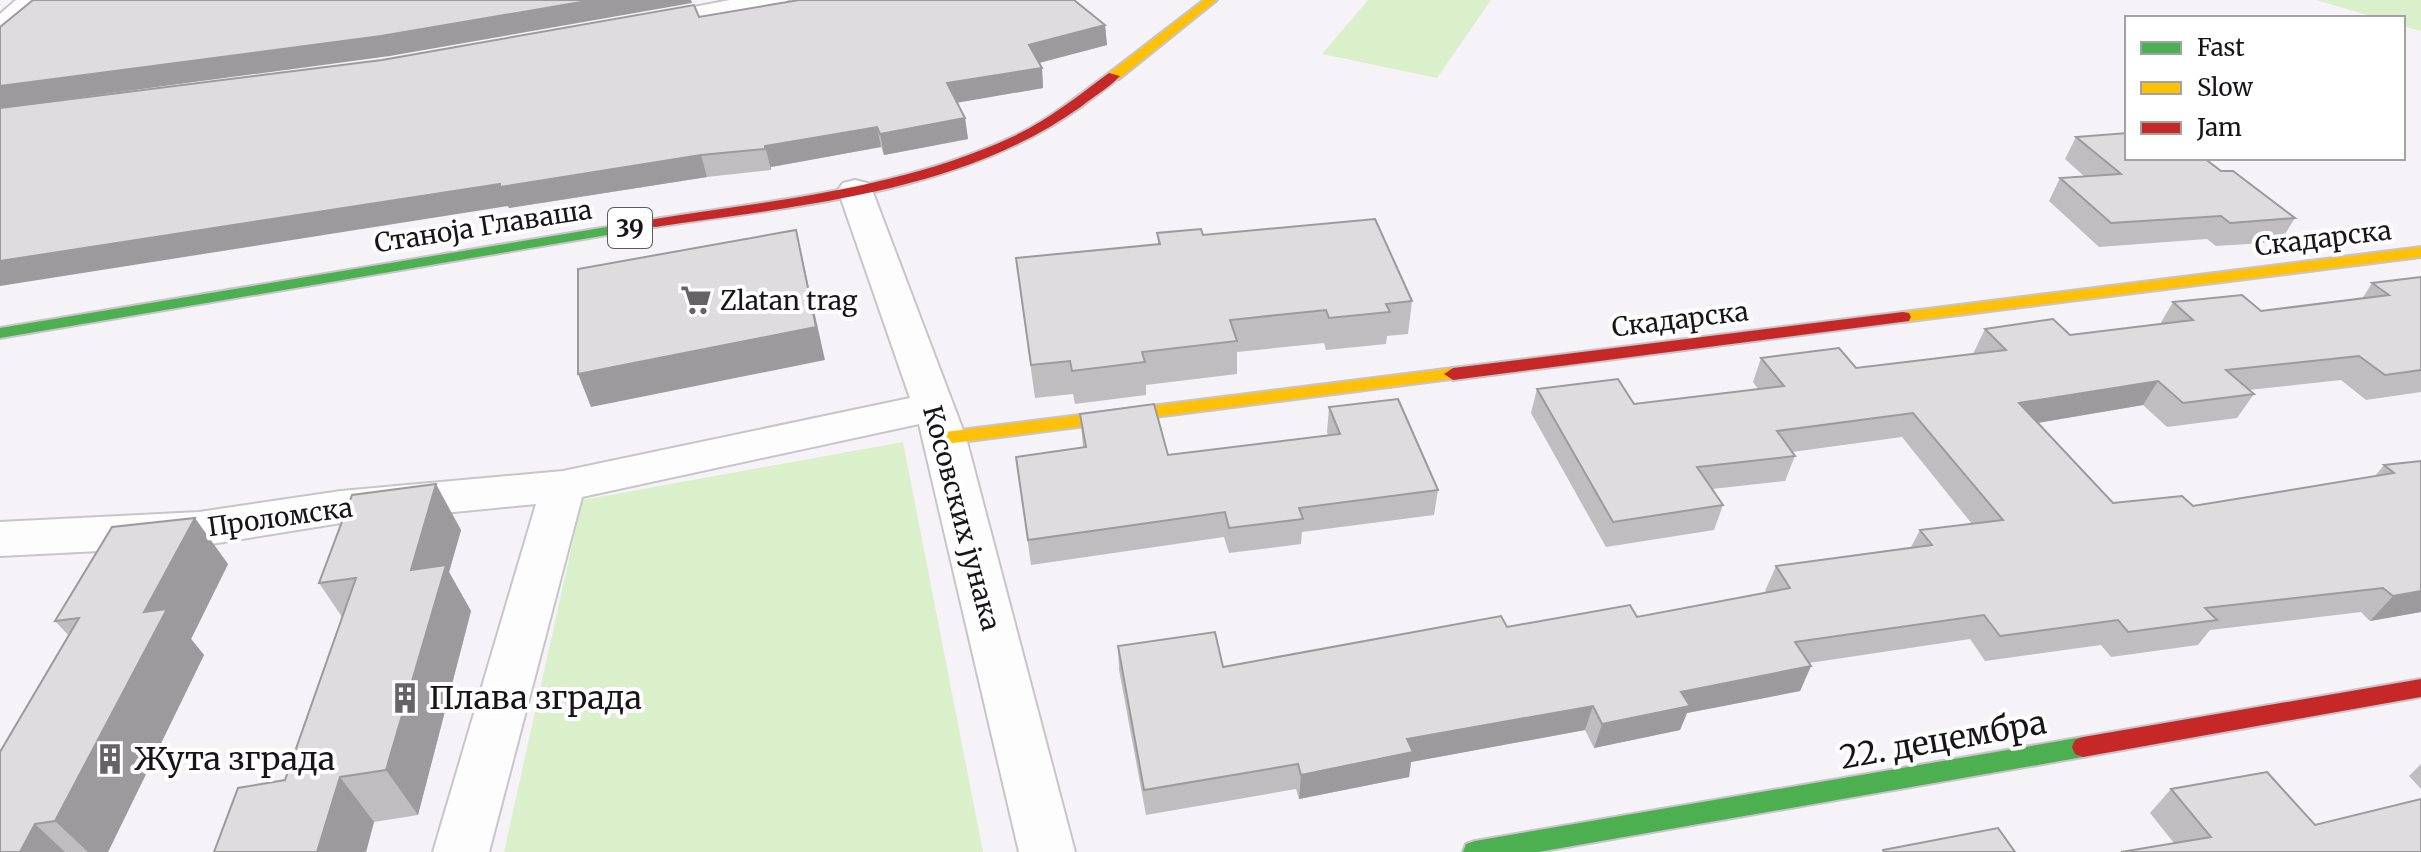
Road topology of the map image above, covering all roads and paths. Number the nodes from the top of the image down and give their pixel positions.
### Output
1 (30, 0) edge
2 (774, 0) edge
3 (1211, 0) edge
4 (0, 3) edge
5 (0, 29) edge
6 (613, 30) edge
7 (855, 190) junction
8 (2421, 252) edge
9 (0, 333) edge
10 (939, 422) junction
11 (563, 486) junction
12 (0, 539) edge
13 (2421, 688) edge
14 (461, 852) edge
15 (1047, 852) edge
16 (1475, 852) edge

1 - 4 street
1 - 5 street
2 - 6 street
3 - 7 street, Станоја Главаша / 39
7 - 9 street, Станоја Главаша / 39
7 - 10 street, Косовских јунака
8 - 10 street, Скадарска
10 - 11 street, Проломска
10 - 15 street, Косовских јунака
11 - 12 street, Проломска
11 - 14 street
13 - 16 street, 22. децембра

